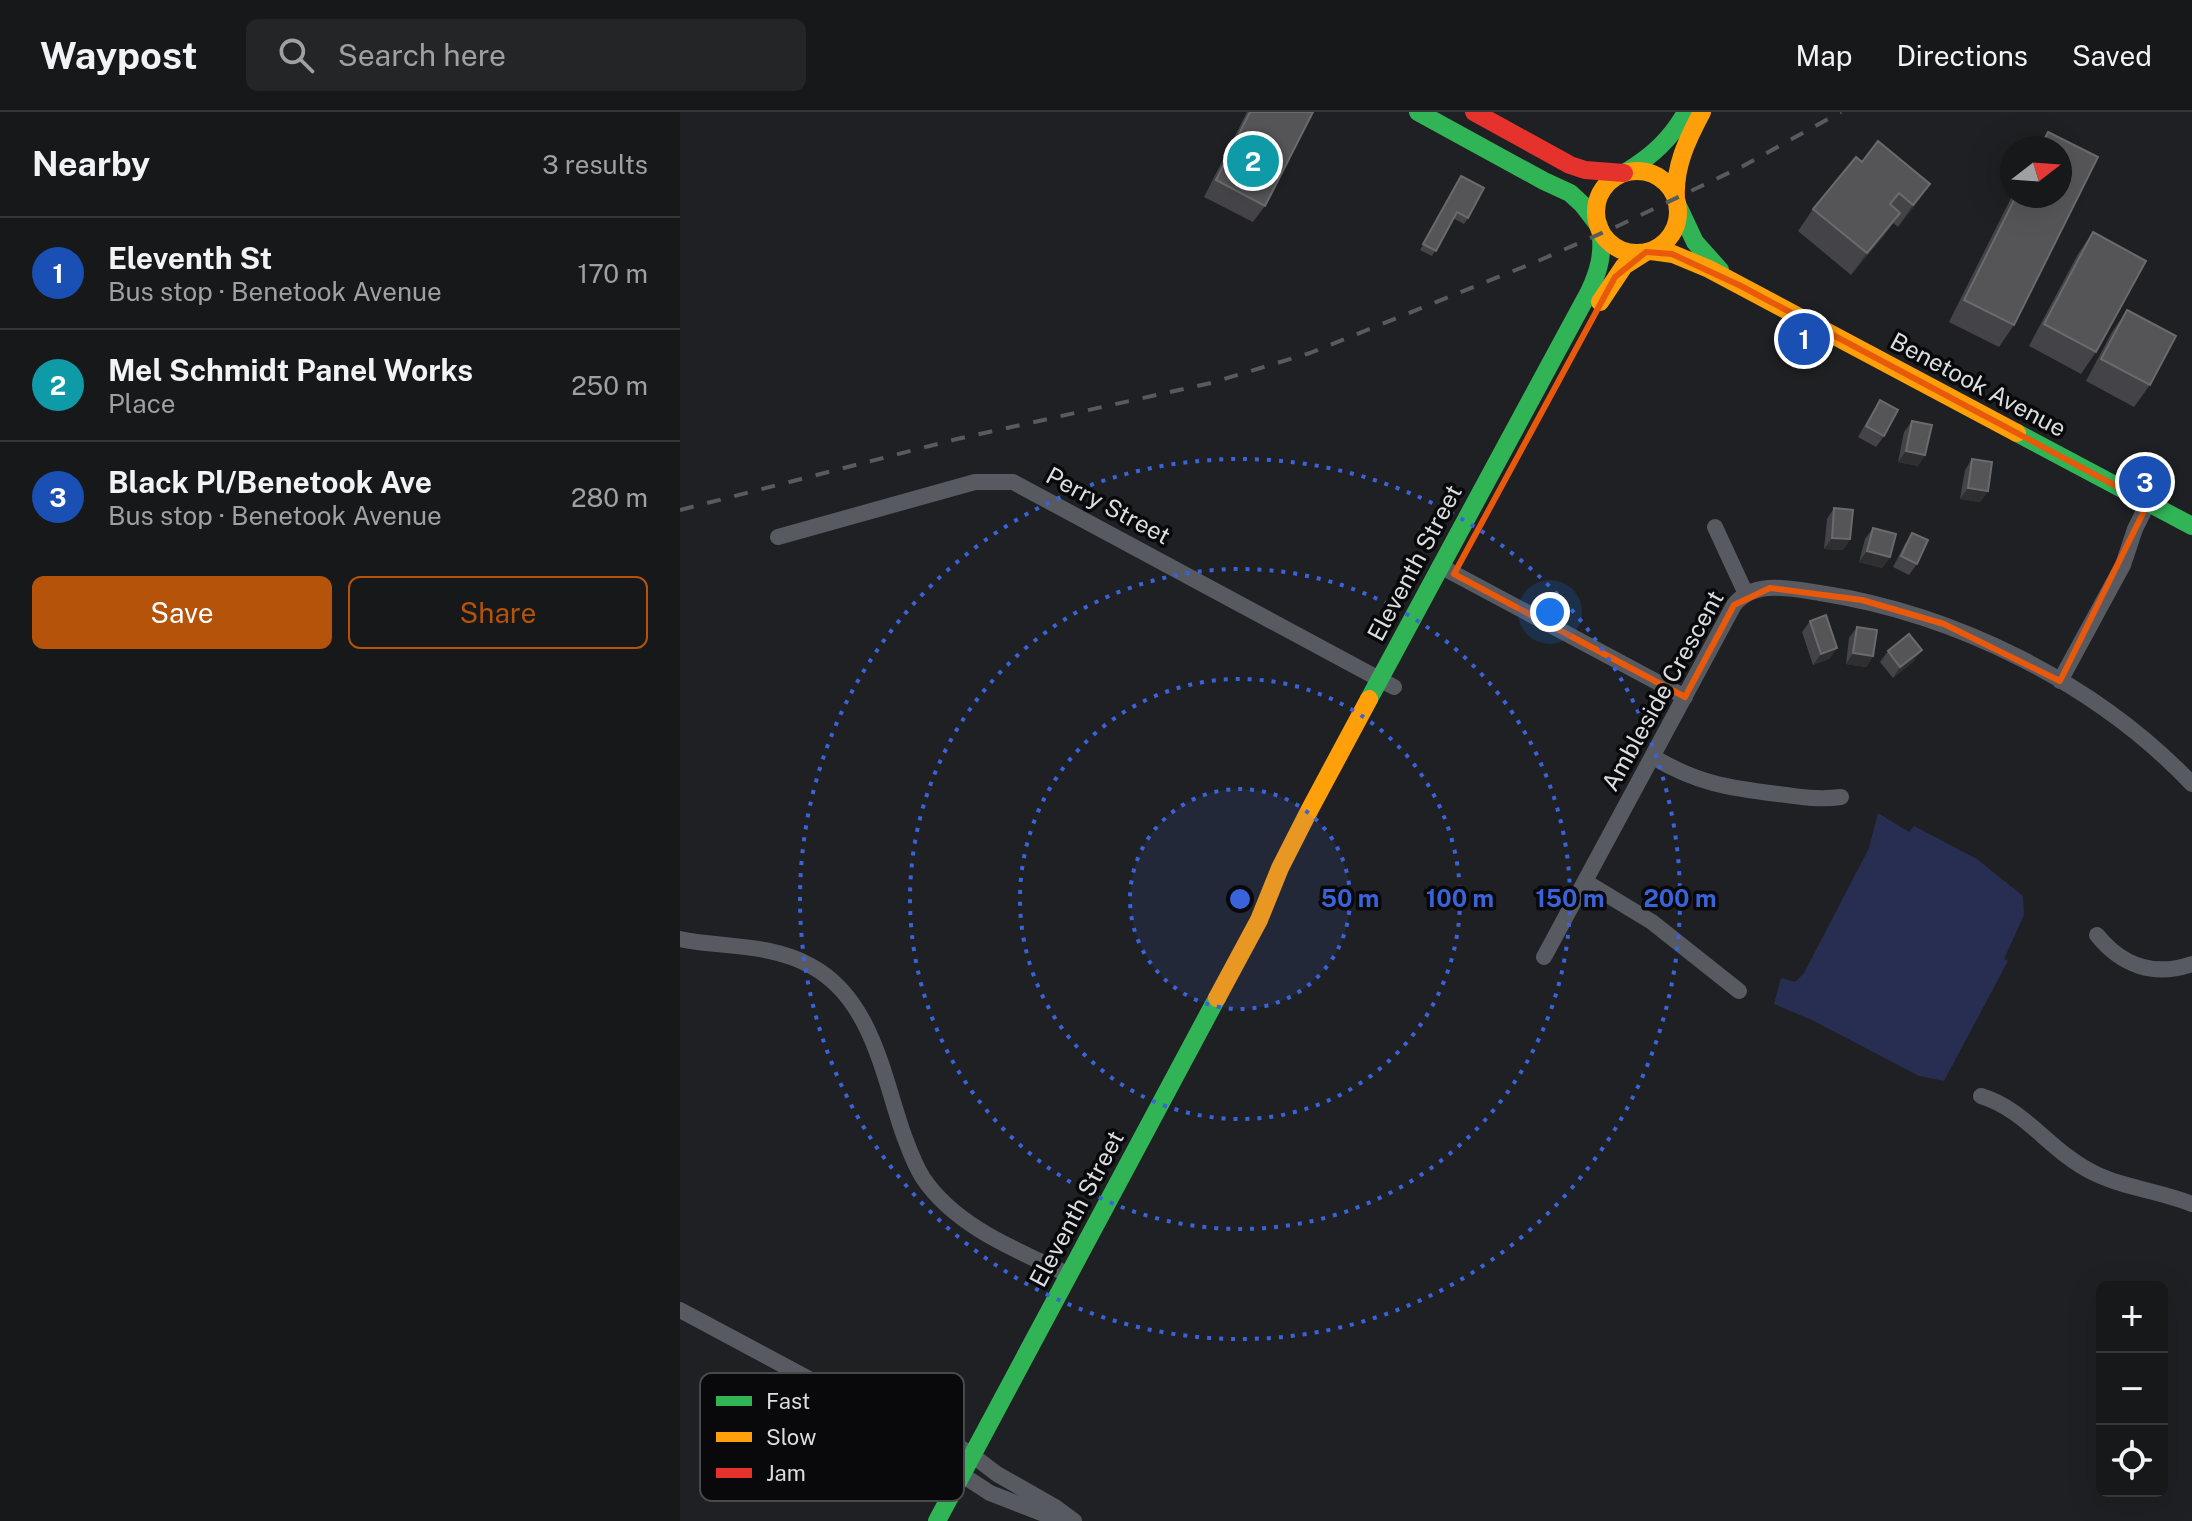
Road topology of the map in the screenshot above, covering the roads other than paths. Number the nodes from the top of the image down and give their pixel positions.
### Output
1 (1418, 112) edge
2 (1474, 112) edge
3 (1686, 112) edge
4 (1702, 112) edge
5 (1625, 173) junction
6 (1677, 202) junction
7 (1600, 228) junction
8 (1648, 252) junction
9 (1741, 286) junction
10 (2154, 506) junction
11 (2192, 526) edge
12 (1715, 527) dead end
13 (778, 537) dead end
14 (1447, 570) junction
15 (1746, 594) junction
16 (2060, 681) junction
17 (1386, 684) junction
18 (1685, 697) junction
19 (1653, 757) junction
20 (2192, 784) edge
21 (1841, 797) dead end
22 (1586, 882) junction
23 (2097, 935) dead end
24 (680, 939) edge
25 (1544, 957) dead end
26 (2192, 964) edge
27 (1739, 991) dead end
28 (1981, 1096) dead end
29 (2192, 1204) edge
30 (1069, 1275) junction
31 (680, 1310) edge
32 (798, 1373) edge
33 (964, 1450) edge
34 (972, 1455) junction
35 (964, 1471) edge
36 (964, 1476) edge
37 (948, 1501) edge
38 (937, 1521) edge
39 (1062, 1521) edge
40 (1074, 1521) edge

1 - 7 street
2 - 5 street
3 - 5 street
4 - 6 street
5 - 6 street
5 - 7 street
6 - 8 street
6 - 9 street, Benetook Avenue
7 - 8 street
7 - 14 street, Eleventh Street
8 - 9 street, Benetook Avenue
8 - 14 street, Eleventh Street
9 - 10 street, Benetook Avenue
10 - 11 street, Benetook Avenue
10 - 16 street
12 - 15 street
13 - 17 street, Perry Street
14 - 17 street, Eleventh Street
14 - 18 street
15 - 16 street, Ambleside Crescent
15 - 18 street, Ambleside Crescent
16 - 20 street, Ambleside Crescent
17 - 30 street, Eleventh Street
18 - 19 street, Ambleside Crescent
19 - 21 street
19 - 22 street, Ambleside Crescent
22 - 25 street, Ambleside Crescent
22 - 27 street
23 - 26 street
24 - 30 street
28 - 29 street
30 - 34 street, Eleventh Street
31 - 32 street
33 - 34 street
34 - 35 street, Eleventh Street
34 - 40 street
36 - 39 street
37 - 38 street, Eleventh Street

